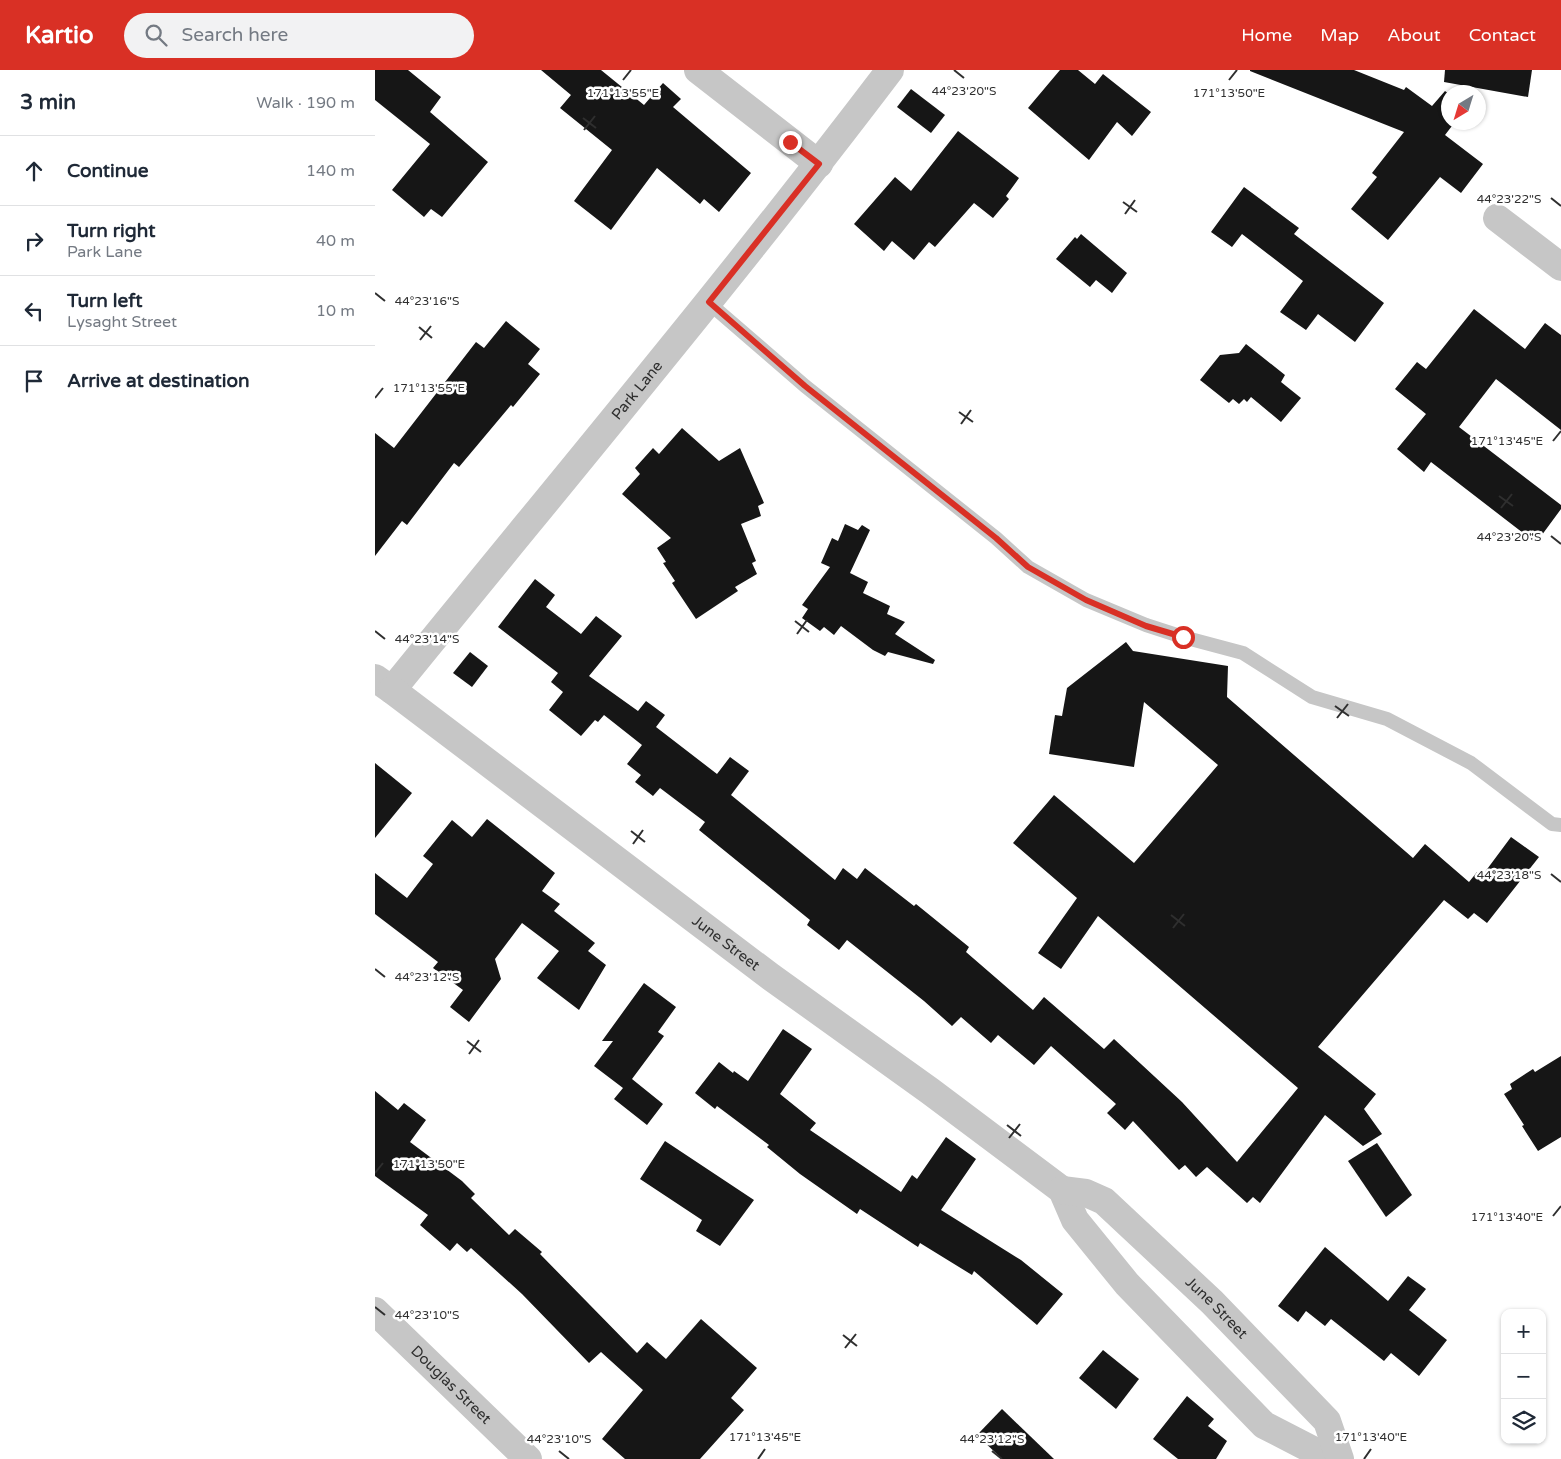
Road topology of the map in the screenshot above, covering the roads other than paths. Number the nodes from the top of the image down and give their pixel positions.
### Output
1 (698, 70) edge
2 (890, 70) edge
3 (819, 164) junction
4 (1497, 218) dead end
5 (1561, 267) edge
6 (709, 302) junction
7 (383, 684) edge
8 (1561, 825) edge
9 (1062, 1190) junction
10 (375, 1311) edge
11 (528, 1459) edge
12 (1331, 1459) edge
13 (1340, 1459) edge

1 - 3 street
2 - 3 street, Park Lane
3 - 6 street, Park Lane
4 - 5 street
6 - 7 street, Park Lane
6 - 8 lane
7 - 9 street, June Street
9 - 12 street, June Street
9 - 13 street, June Street
10 - 11 street, Douglas Street

